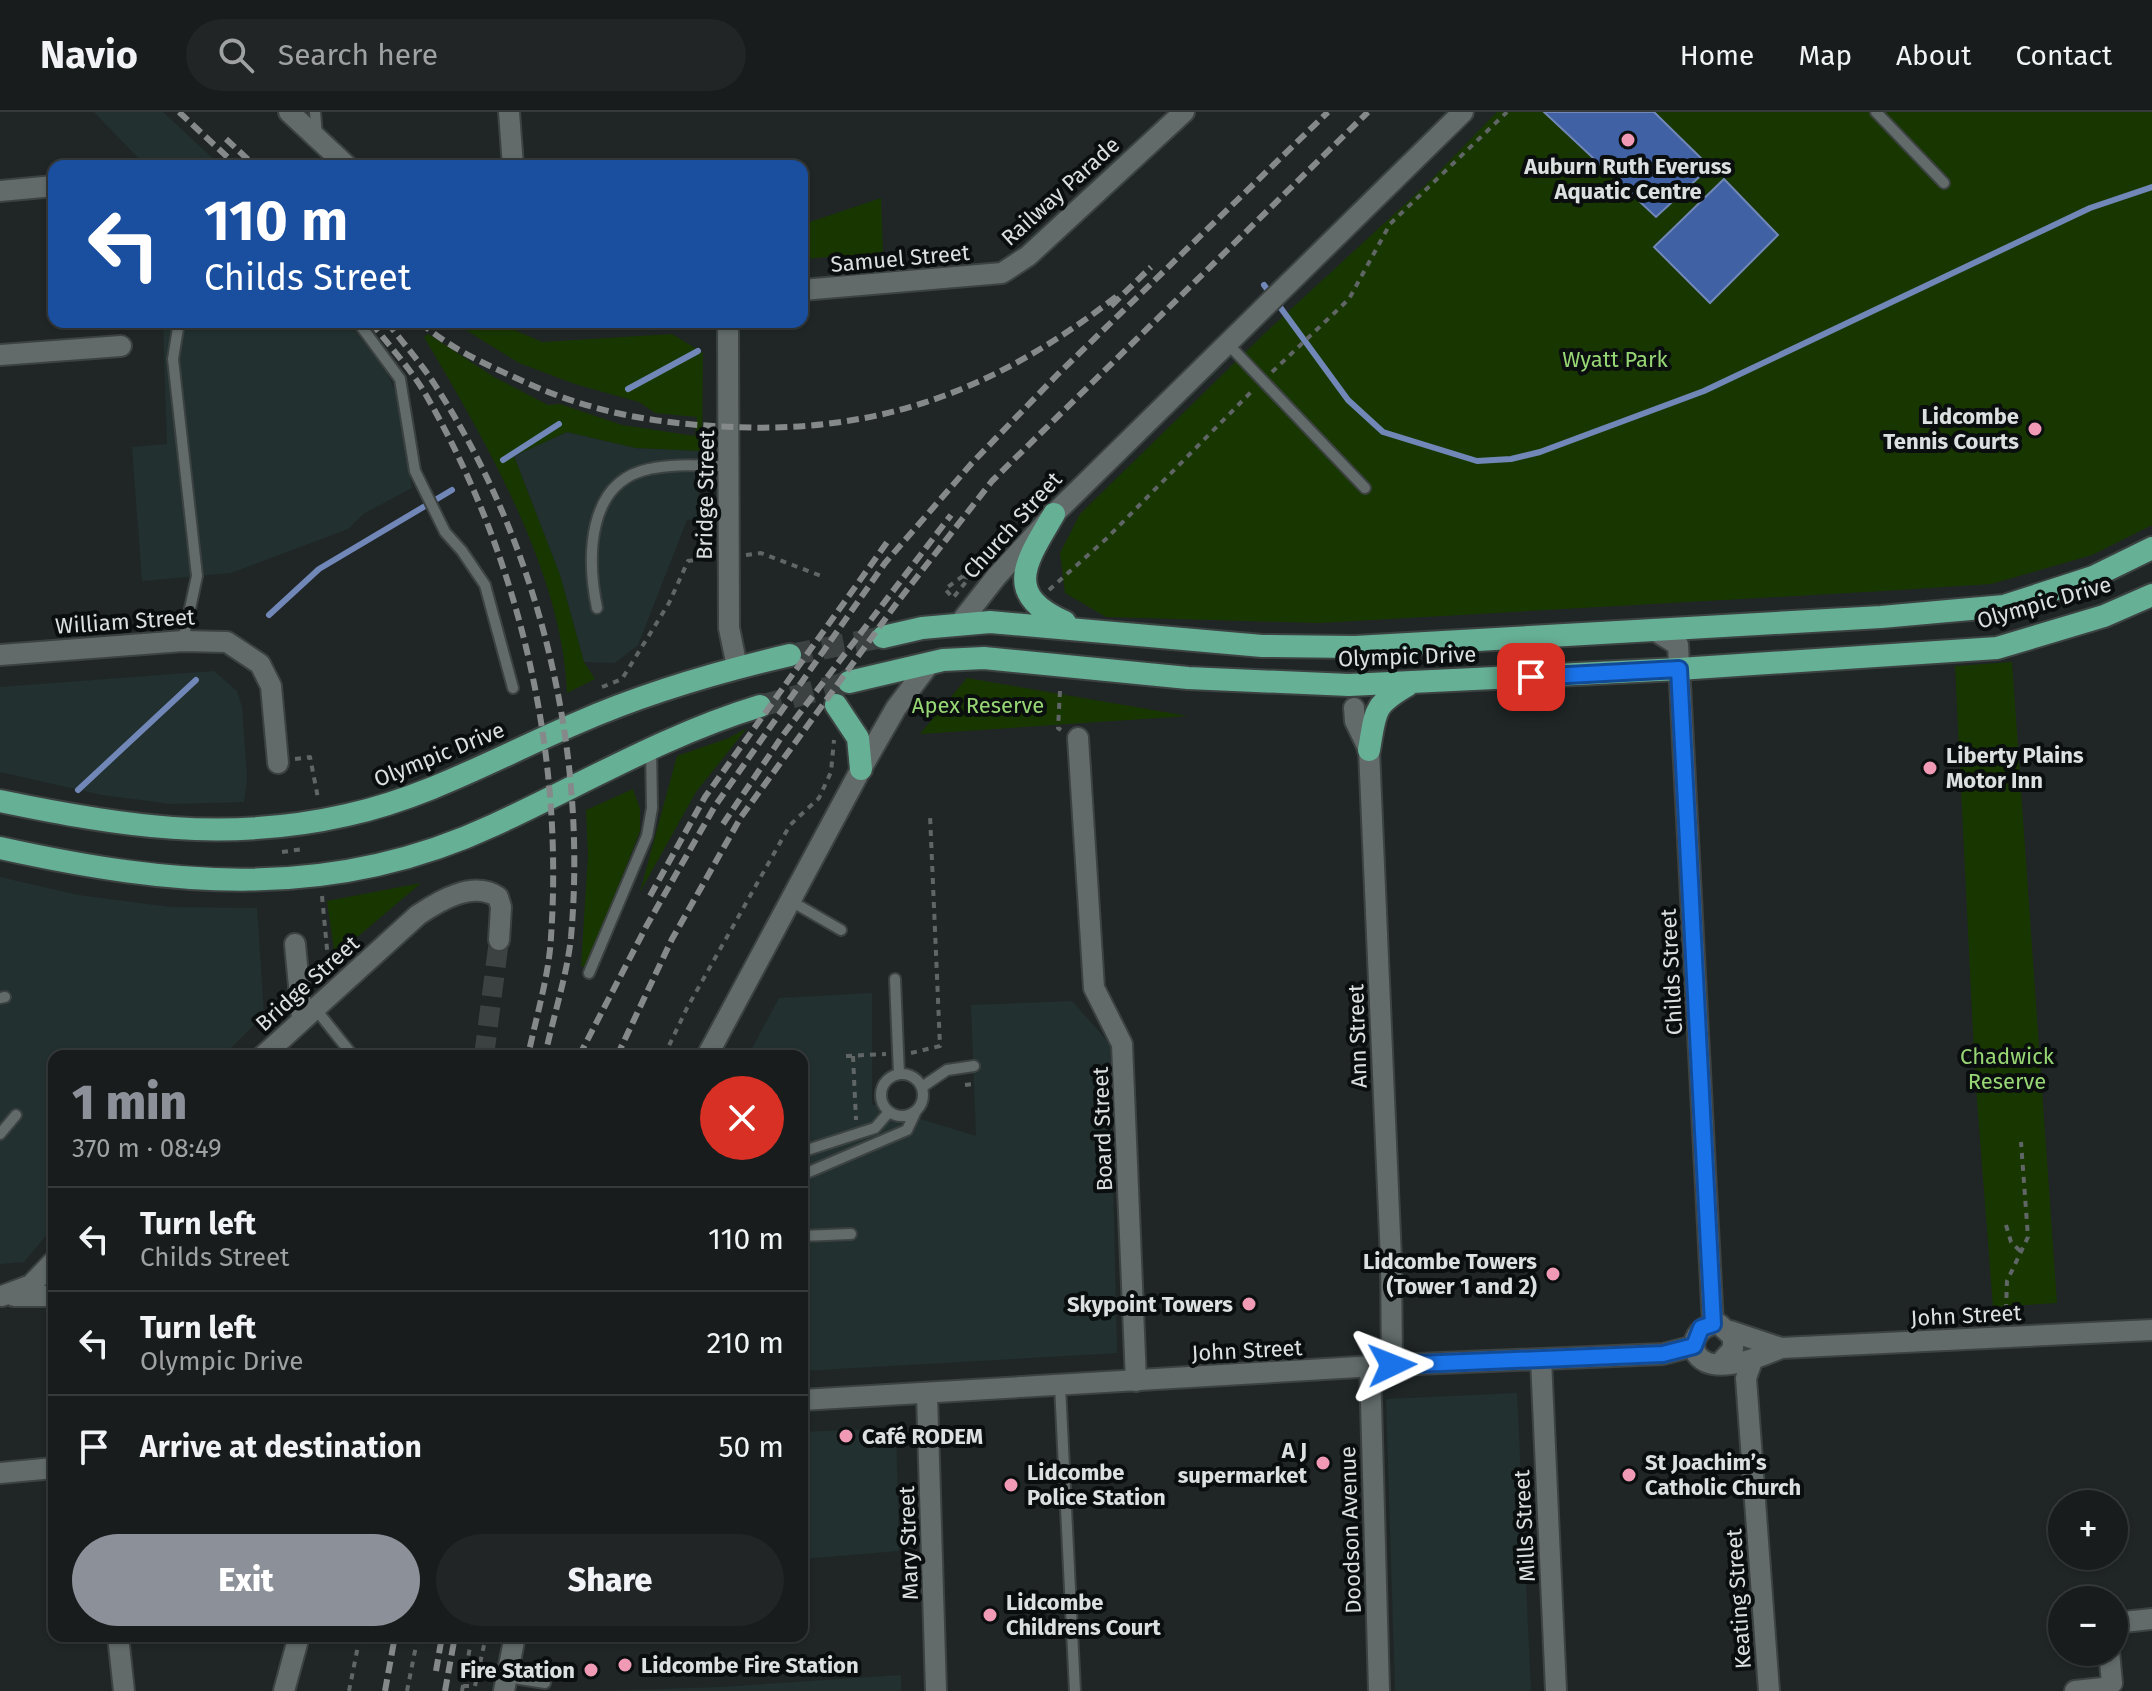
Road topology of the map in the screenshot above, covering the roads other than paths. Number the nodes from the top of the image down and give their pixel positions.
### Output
1 (289, 112) edge
2 (315, 112) edge
3 (509, 112) edge
4 (1184, 112) edge
5 (1463, 112) edge
6 (1876, 112) edge
7 (317, 138) junction
8 (341, 160) edge
9 (513, 160) edge
10 (1944, 183) dead end
11 (48, 187) edge
12 (0, 191) edge
13 (1002, 273) joint
14 (808, 289) edge
15 (178, 328) edge
16 (362, 328) edge
17 (728, 328) edge
18 (1227, 343) junction
19 (121, 346) dead end
20 (0, 355) edge
21 (731, 466) junction
22 (1365, 488) dead end
23 (1054, 514) junction
24 (2152, 548) edge
25 (2152, 595) edge
26 (597, 608) dead end
27 (960, 623) junction
28 (1077, 628) junction
29 (1654, 630) junction
30 (883, 637) tunnel mouth
31 (183, 641) junction
32 (0, 655) edge
33 (790, 655) tunnel mouth
34 (996, 658) junction
35 (930, 663) junction
36 (737, 667) junction
37 (1679, 669) junction
38 (849, 682) tunnel mouth
39 (1412, 683) junction
40 (513, 688) dead end
41 (760, 706) tunnel mouth
42 (1354, 708) dead end
43 (842, 712) road end
44 (1078, 738) road end
45 (651, 746) junction
46 (1369, 750) junction
47 (278, 763) road end
48 (861, 769) junction
49 (0, 801) edge
50 (0, 848) edge
51 (789, 900) junction
52 (841, 930) dead end
53 (499, 940) tunnel mouth
54 (295, 944) dead end
55 (589, 973) dead end
56 (895, 979) dead end
57 (308, 1013) junction
58 (269, 1050) edge
59 (348, 1050) edge
60 (710, 1050) edge
61 (974, 1066) dead end
62 (899, 1074) junction
63 (922, 1087) junction
64 (889, 1112) junction
65 (915, 1113) junction
66 (16, 1115) dead end
67 (0, 1134) edge
68 (808, 1150) edge
69 (808, 1172) edge
70 (851, 1234) dead end
71 (808, 1236) edge
72 (48, 1267) edge
73 (1, 1296) edge
74 (48, 1296) edge
75 (1721, 1328) junction
76 (2152, 1330) edge
77 (1694, 1346) junction
78 (1781, 1348) junction
79 (1541, 1359) junction
80 (1752, 1361) junction
81 (1721, 1362) junction
82 (1392, 1365) junction
83 (1370, 1367) junction
84 (1136, 1381) junction
85 (1060, 1386) junction
86 (927, 1395) junction
87 (808, 1400) edge
88 (48, 1469) edge
89 (0, 1473) edge
90 (2152, 1619) edge
91 (2128, 1622) edge
92 (119, 1642) edge
93 (298, 1642) edge
94 (299, 1642) edge
95 (514, 1642) edge
96 (2111, 1666) edge
97 (545, 1683) dead end
98 (505, 1687) edge
99 (124, 1691) edge
100 (284, 1691) edge
101 (293, 1691) edge
102 (936, 1691) edge
103 (1075, 1691) edge
104 (1379, 1691) edge
105 (1556, 1691) edge
106 (1769, 1691) edge
107 (2075, 1691) edge

1 - 7 street
2 - 7 lane
3 - 9 street
4 - 13 street, Railway Parade
5 - 18 street, Church Street
6 - 10 lane
7 - 8 street
11 - 12 street
13 - 14 street, Samuel Street
15 - 31 lane
16 - 40 lane
17 - 21 street, Bridge Street
18 - 22 lane
18 - 23 street, Church Street
19 - 20 street
21 - 26 lane
21 - 36 street, Bridge Street
23 - 27 street, Church Street
23 - 28 highway
24 - 29 highway, Olympic Drive
25 - 37 highway, Olympic Drive
27 - 28 highway, Olympic Drive
27 - 30 highway, Olympic Drive
27 - 34 highway
27 - 35 highway, Church Street
28 - 29 highway, Olympic Drive
29 - 37 street, Childs Street
31 - 32 street, William Street
31 - 47 street, William Street
33 - 36 highway, Olympic Drive
34 - 35 highway, Olympic Drive
34 - 39 highway, Olympic Drive
35 - 38 highway, Olympic Drive
35 - 48 street, Church Street
36 - 49 highway, Olympic Drive
37 - 39 highway, Olympic Drive
37 - 75 street, Childs Street
39 - 46 highway
41 - 45 highway
42 - 46 street, Ann Street
43 - 48 highway
44 - 84 street, Board Street
45 - 50 highway
45 - 55 lane
46 - 82 street, Ann Street
48 - 51 street, Church Street
51 - 52 lane
51 - 60 street, Church Street
53 - 57 street, Bridge Street
54 - 57 street
56 - 62 lane
57 - 58 street, Bridge Street
57 - 59 lane
61 - 63 lane
62 - 63 lane
62 - 64 lane
63 - 65 lane
64 - 65 lane
64 - 68 lane
65 - 69 lane
66 - 67 lane
70 - 71 lane
72 - 73 street
73 - 74 street
75 - 77 street
75 - 78 street, John Street
75 - 81 street
76 - 78 street, John Street
77 - 79 street, John Street
77 - 81 street
78 - 80 street, John Street
79 - 82 street, John Street
79 - 105 street, Mills Street
80 - 81 street, John Street
80 - 106 street, Keating Street
82 - 83 street, John Street
83 - 84 street, John Street
83 - 104 street, Doodson Avenue
84 - 85 street, John Street
85 - 86 street, John Street
85 - 103 lane
86 - 87 street, John Street
86 - 102 street, Mary Street
88 - 89 street
90 - 91 street
92 - 99 street
93 - 100 street
94 - 101 street
95 - 98 street
96 - 107 street
97 - 98 lane

